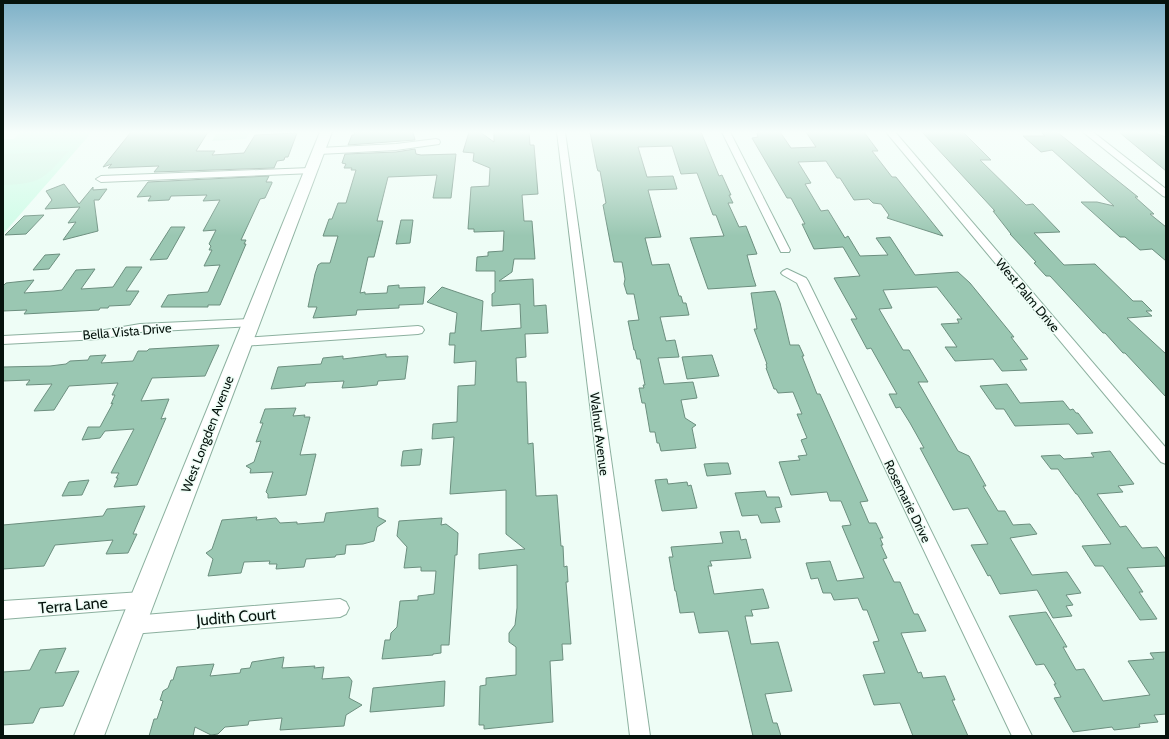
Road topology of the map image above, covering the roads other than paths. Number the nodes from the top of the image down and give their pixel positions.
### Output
1 (312, 166) edge
2 (566, 166) edge
3 (743, 166) edge
4 (919, 166) edge
5 (1131, 166) edge
6 (310, 171) junction
7 (101, 179) dead end
8 (1166, 194) edge
9 (785, 250) dead end
10 (787, 273) dead end
11 (418, 330) dead end
12 (247, 333) junction
13 (3, 340) edge
14 (1166, 458) edge
15 (142, 600) junction
16 (340, 608) dead end
17 (3, 610) edge
18 (132, 625) junction
19 (89, 736) edge
20 (640, 736) edge
21 (1022, 736) edge

1 - 6 street, West Longden Avenue
2 - 20 street, Walnut Avenue
3 - 9 street
4 - 14 street, West Palm Drive
5 - 8 street
6 - 7 street
6 - 12 street, West Longden Avenue
10 - 21 street, Rosemarie Drive
11 - 12 street, Bella Vista Drive
12 - 13 street, Bella Vista Drive
12 - 15 street, West Longden Avenue
15 - 17 street, Terra Lane
15 - 18 street, West Longden Avenue
16 - 18 street, Judith Court
18 - 19 street, West Longden Avenue

